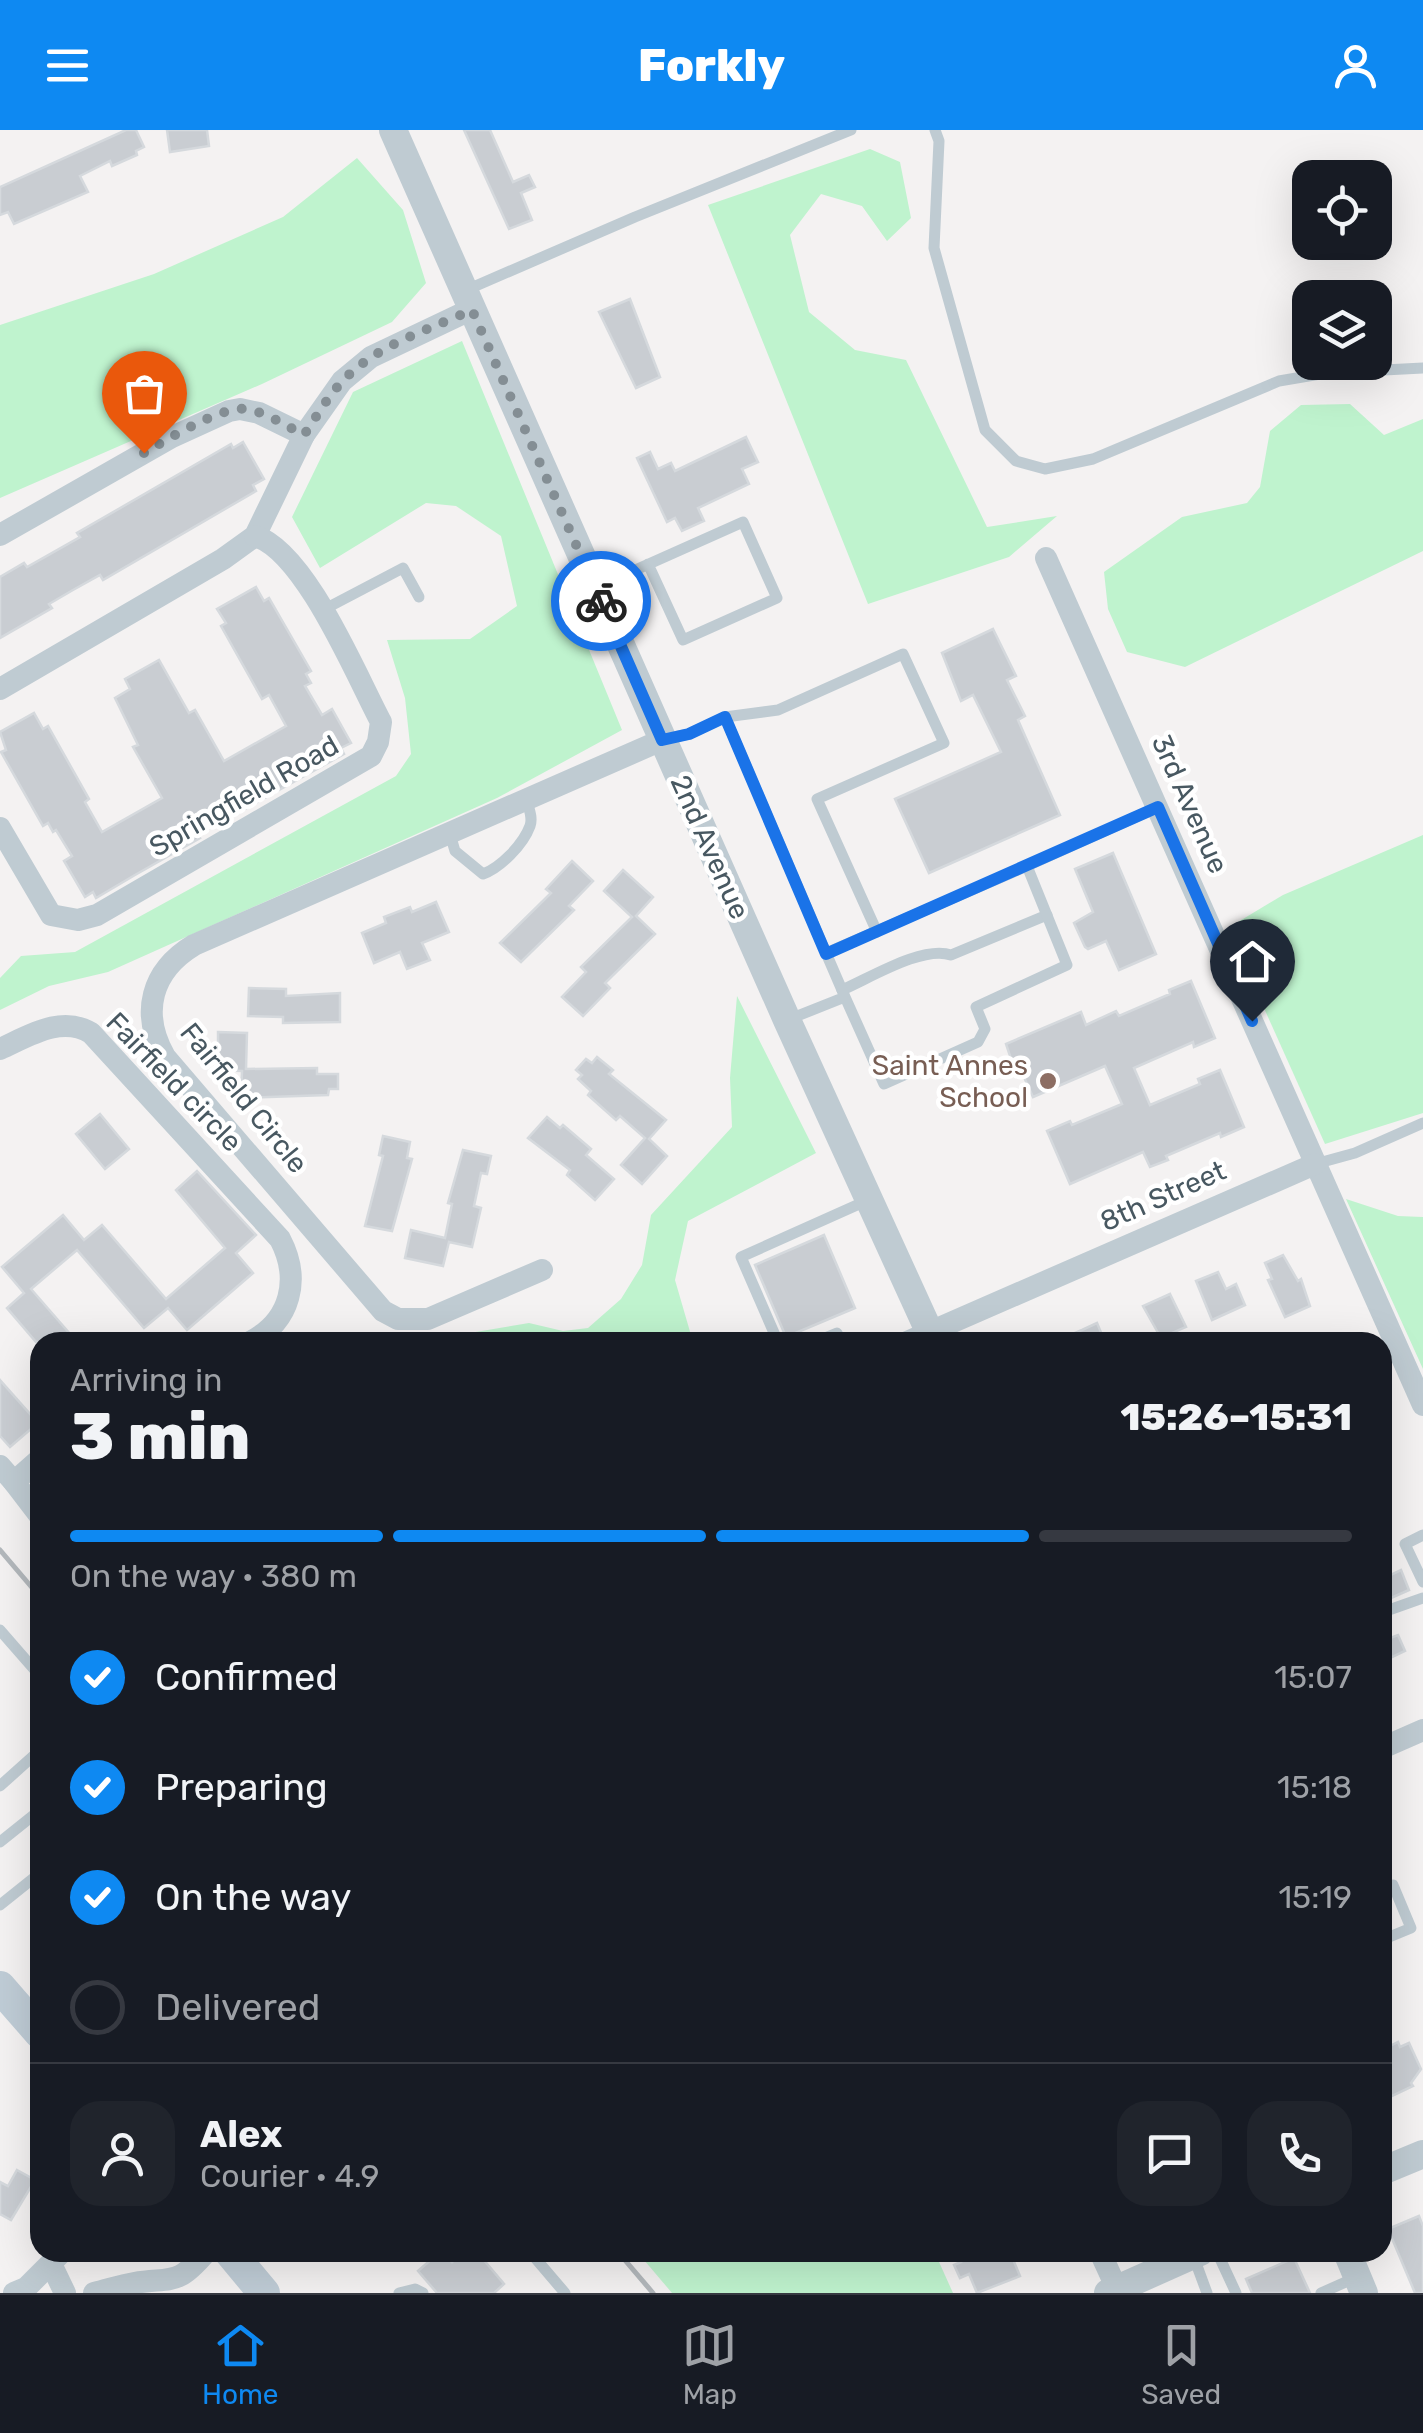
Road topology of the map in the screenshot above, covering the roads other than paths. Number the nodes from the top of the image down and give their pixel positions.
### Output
1 (392, 130) edge
2 (851, 130) edge
3 (935, 130) edge
4 (468, 300) junction
5 (1423, 368) edge
6 (304, 435) junction
7 (0, 536) edge
8 (255, 536) junction
9 (1046, 558) dead end
10 (648, 564) junction
11 (595, 588) junction
12 (419, 597) dead end
13 (321, 610) junction
14 (0, 689) edge
15 (725, 717) junction
16 (662, 740) junction
17 (527, 801) junction
18 (1158, 807) junction
19 (0, 828) edge
20 (450, 834) junction
21 (1027, 866) junction
22 (1047, 915) junction
23 (877, 932) junction
24 (826, 954) junction
25 (843, 993) junction
26 (787, 1020) junction
27 (0, 1049) edge
28 (1423, 1123) edge
29 (1315, 1164) junction
30 (868, 1200) junction
31 (542, 1270) dead end
32 (263, 1332) edge
33 (774, 1332) edge
34 (920, 1332) edge
35 (939, 1332) edge
36 (1383, 1332) edge
37 (1392, 1351) edge
38 (1423, 1405) edge
39 (30, 1464) edge
40 (7, 1474) edge
41 (30, 1503) edge
42 (1423, 1536) edge
43 (1423, 1582) edge
44 (1423, 1598) edge
45 (1392, 1609) edge
46 (0, 1630) edge
47 (30, 1664) edge
48 (1423, 1730) edge
49 (1392, 1744) edge
50 (30, 1759) edge
51 (0, 1786) edge
52 (30, 1818) edge
53 (0, 1842) edge
54 (30, 1881) edge
55 (1392, 1885) edge
56 (0, 1905) edge
57 (1392, 1936) edge
58 (0, 1987) edge
59 (30, 2022) edge
60 (1423, 2154) edge
61 (1392, 2168) edge
62 (54, 2262) edge
63 (58, 2262) edge
64 (197, 2262) edge
65 (238, 2262) edge
66 (539, 2262) edge
67 (1108, 2262) edge
68 (1183, 2262) edge
69 (1204, 2262) edge
70 (1210, 2262) edge
71 (1356, 2280) edge
72 (134, 2282) junction
73 (1127, 2288) edge
74 (14, 2293) edge
75 (65, 2293) edge
76 (94, 2293) edge
77 (189, 2293) edge
78 (264, 2293) edge
79 (399, 2293) edge
80 (422, 2293) edge
81 (565, 2293) edge
82 (1207, 2293) edge
83 (1236, 2293) edge
84 (1321, 2293) edge

1 - 4 street, 2nd Avenue
2 - 4 lane
3 - 5 lane
4 - 6 street
4 - 11 street, 2nd Avenue
6 - 7 street
6 - 8 street
8 - 13 street, Springfield Road
8 - 14 street
9 - 18 street, 3rd Avenue
10 - 10 lane
10 - 11 lane
11 - 16 street, 2nd Avenue
12 - 13 lane
13 - 19 street, Springfield Road
15 - 16 lane
15 - 23 lane
15 - 24 lane
16 - 17 street, Fairfield Circle
16 - 26 street, 2nd Avenue
17 - 20 street, Fairfield Circle
17 - 20 lane
18 - 21 lane
18 - 29 street, 3rd Avenue
20 - 31 street, Fairfield Circle
21 - 22 lane
21 - 23 lane
22 - 25 lane
22 - 25 lane
23 - 24 lane
24 - 25 lane
25 - 26 lane
26 - 30 street, 2nd Avenue
27 - 32 street, Fairfield circle
28 - 29 lane, 8th Street
29 - 35 street, 8th Street
29 - 36 street, 3rd Avenue
30 - 33 lane
30 - 34 street, 2nd Avenue
37 - 38 street, 3rd Avenue
39 - 40 street
40 - 41 street
42 - 43 lane
44 - 45 lane
46 - 47 lane
48 - 49 street
50 - 51 lane
52 - 53 lane
54 - 56 lane
55 - 57 lane
58 - 59 main road
60 - 61 street
62 - 74 street
63 - 75 street
64 - 72 street
65 - 78 main road
66 - 81 lane
67 - 73 street
68 - 73 street
69 - 82 lane
70 - 83 lane
71 - 84 lane
72 - 76 street
72 - 77 street
79 - 80 lane

